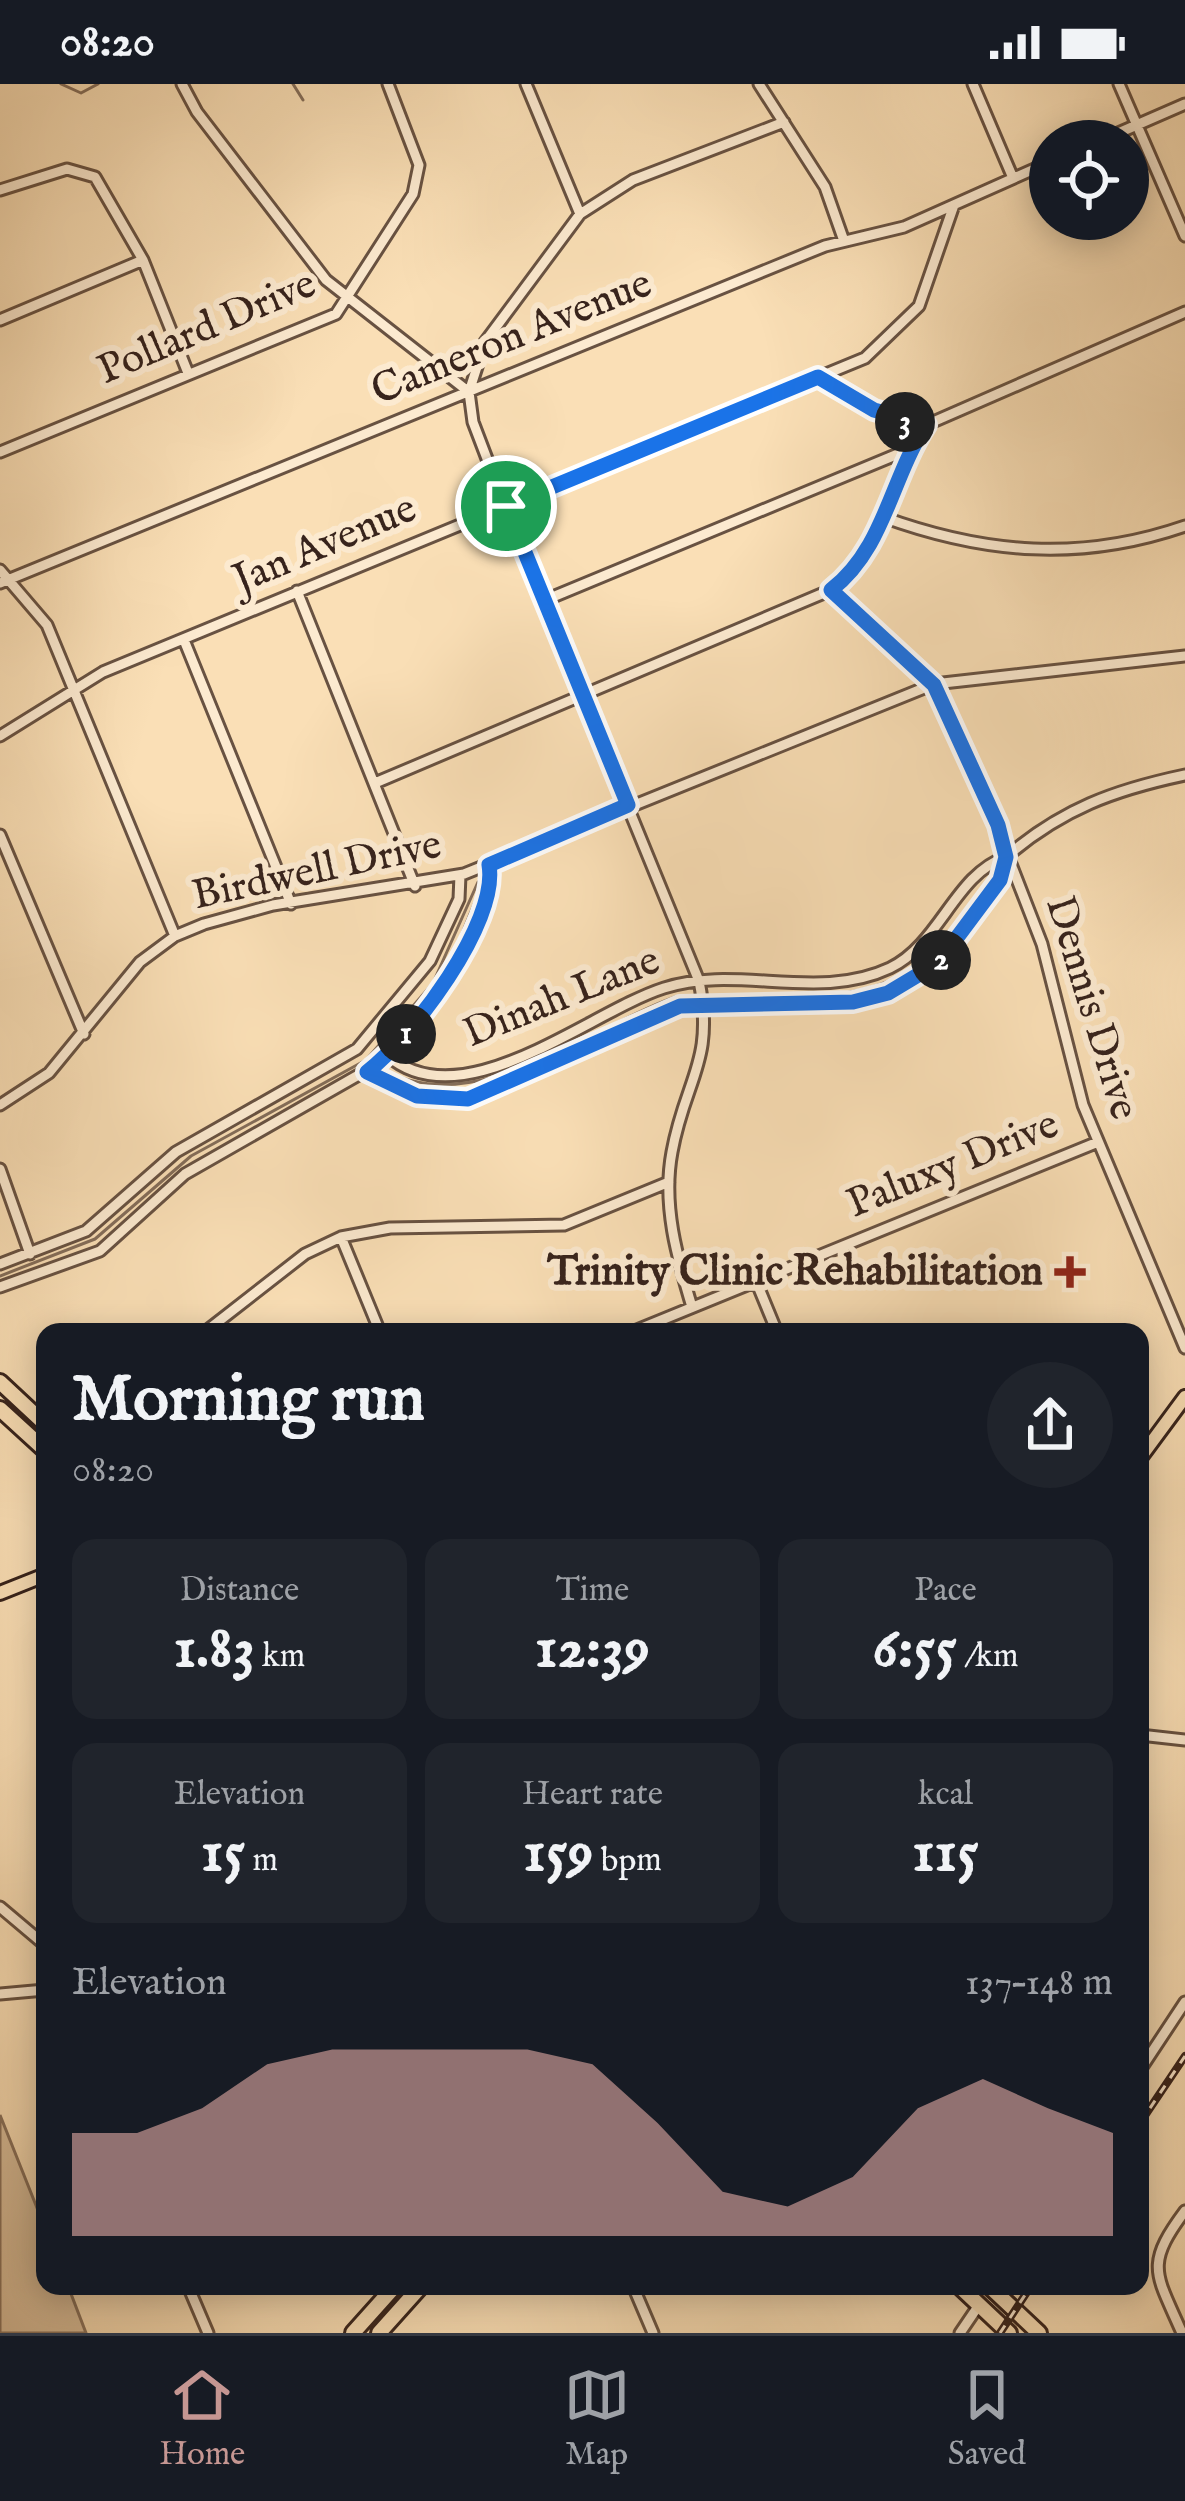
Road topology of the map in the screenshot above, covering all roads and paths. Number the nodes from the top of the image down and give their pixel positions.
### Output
1 (182, 84) edge
2 (388, 84) edge
3 (526, 84) edge
4 (759, 84) edge
5 (973, 84) edge
6 (1119, 84) edge
7 (1185, 104) edge
8 (1135, 120) edge
9 (1148, 120) edge
10 (784, 122) junction
11 (1149, 153) edge
12 (1029, 172) edge
13 (1013, 178) junction
14 (0, 190) edge
15 (953, 205) junction
16 (580, 214) junction
17 (1185, 236) edge
18 (844, 241) junction
19 (143, 260) junction
20 (347, 302) junction
21 (1185, 312) edge
22 (0, 320) edge
23 (188, 374) junction
24 (818, 377) junction
25 (469, 392) junction
26 (926, 425) junction
27 (910, 449) junction
28 (0, 452) edge
29 (506, 506) junction
30 (883, 517) junction
31 (1185, 526) edge
32 (0, 570) edge
33 (12, 578) junction
34 (0, 583) edge
35 (831, 590) junction
36 (296, 591) junction
37 (543, 602) junction
38 (184, 640) junction
39 (1185, 656) edge
40 (934, 685) junction
41 (72, 689) junction
42 (583, 694) junction
43 (0, 736) edge
44 (1185, 775) edge
45 (375, 782) junction
46 (628, 805) junction
47 (0, 835) edge
48 (1006, 857) junction
49 (489, 865) junction
50 (460, 875) junction
51 (415, 886) junction
52 (291, 904) junction
53 (175, 936) junction
54 (699, 981) junction
55 (704, 1006) junction
56 (84, 1034) junction
57 (387, 1055) junction
58 (367, 1072) junction
59 (0, 1105) edge
60 (1098, 1142) junction
61 (0, 1168) edge
62 (668, 1182) junction
63 (340, 1237) junction
64 (29, 1253) junction
65 (0, 1264) edge
66 (756, 1281) junction
67 (0, 1287) edge
68 (692, 1307) junction
69 (217, 1323) edge
70 (376, 1323) edge
71 (654, 1323) edge
72 (773, 1323) edge
73 (1185, 1348) edge
74 (0, 1382) edge
75 (1185, 1397) edge
76 (0, 1409) edge
77 (36, 1416) edge
78 (36, 1442) edge
79 (1149, 1446) edge
80 (36, 1579) edge
81 (0, 1593) edge
82 (1149, 1736) edge
83 (1185, 1740) edge
84 (0, 1907) edge
85 (36, 1937) edge
86 (36, 1991) edge
87 (0, 1994) edge
88 (1185, 2002) edge
89 (1149, 2056) edge
90 (1185, 2211) edge
91 (192, 2295) edge
92 (387, 2295) edge
93 (413, 2295) edge
94 (637, 2295) edge
95 (969, 2295) edge
96 (999, 2295) edge
97 (980, 2305) junction
98 (208, 2333) edge
99 (353, 2333) edge
100 (379, 2333) edge
101 (653, 2333) edge
102 (960, 2333) edge
103 (1009, 2333) edge
104 (1039, 2333) edge
105 (1181, 2333) edge

1 - 20 street
2 - 20 street, Pollard Drive
3 - 16 street
4 - 10 street
5 - 13 street
6 - 8 street
7 - 9 street
10 - 16 street
10 - 18 street
11 - 17 street
12 - 13 street, Cameron Avenue
13 - 15 street, Cameron Avenue
14 - 19 street
15 - 18 street, Cameron Avenue
15 - 24 street, Jan Avenue
16 - 25 street
18 - 25 street, Cameron Avenue
19 - 22 street
19 - 23 street
20 - 23 street, Pollard Drive
20 - 25 street
21 - 26 street
23 - 28 street, Pollard Drive
24 - 26 street
24 - 29 street, Jan Avenue
25 - 29 street
25 - 33 street, Cameron Avenue
26 - 27 street
27 - 30 street
27 - 37 street
29 - 36 street, Jan Avenue
29 - 37 street
30 - 31 street
30 - 35 street
32 - 33 street
33 - 34 street, Cameron Avenue
33 - 41 street
35 - 40 street, Dennis Drive
35 - 42 street
36 - 38 street, Jan Avenue
36 - 45 street
37 - 42 street
38 - 41 street, Jan Avenue
38 - 52 street
39 - 40 street, Birdwell Drive
40 - 46 street, Birdwell Drive
40 - 48 street, Dennis Drive
41 - 43 street, Jan Avenue
41 - 53 street
42 - 45 street
42 - 46 street
44 - 48 street, Dinah Lane
45 - 51 street
46 - 49 street, Birdwell Drive
46 - 54 street
47 - 56 street
48 - 54 street, Dinah Lane
48 - 55 street, Dinah Lane
48 - 60 street, Dennis Drive
49 - 50 street, Birdwell Drive
49 - 57 street
50 - 51 street, Birdwell Drive
50 - 64 street
51 - 52 street, Birdwell Drive
52 - 53 street, Birdwell Drive
53 - 56 street, Birdwell Drive
54 - 55 street
54 - 57 street, Dinah Lane
55 - 58 street, Dinah Lane
55 - 62 street
56 - 59 street, Birdwell Drive
57 - 58 street
58 - 67 street
60 - 66 street, Paluxy Drive
60 - 73 street, Dennis Drive
61 - 64 street
62 - 63 street
62 - 68 street
63 - 69 street
63 - 70 street
64 - 65 street
66 - 68 street, Paluxy Drive
66 - 72 street
68 - 71 street, Paluxy Drive
74 - 77 highway
75 - 79 main road
76 - 78 highway
80 - 81 main road
82 - 83 street
84 - 85 street
86 - 87 street
88 - 89 street
90 - 105 street
91 - 98 street
92 - 99 highway
93 - 100 highway
94 - 101 street
95 - 97 highway
96 - 104 highway
97 - 102 street
97 - 103 highway

